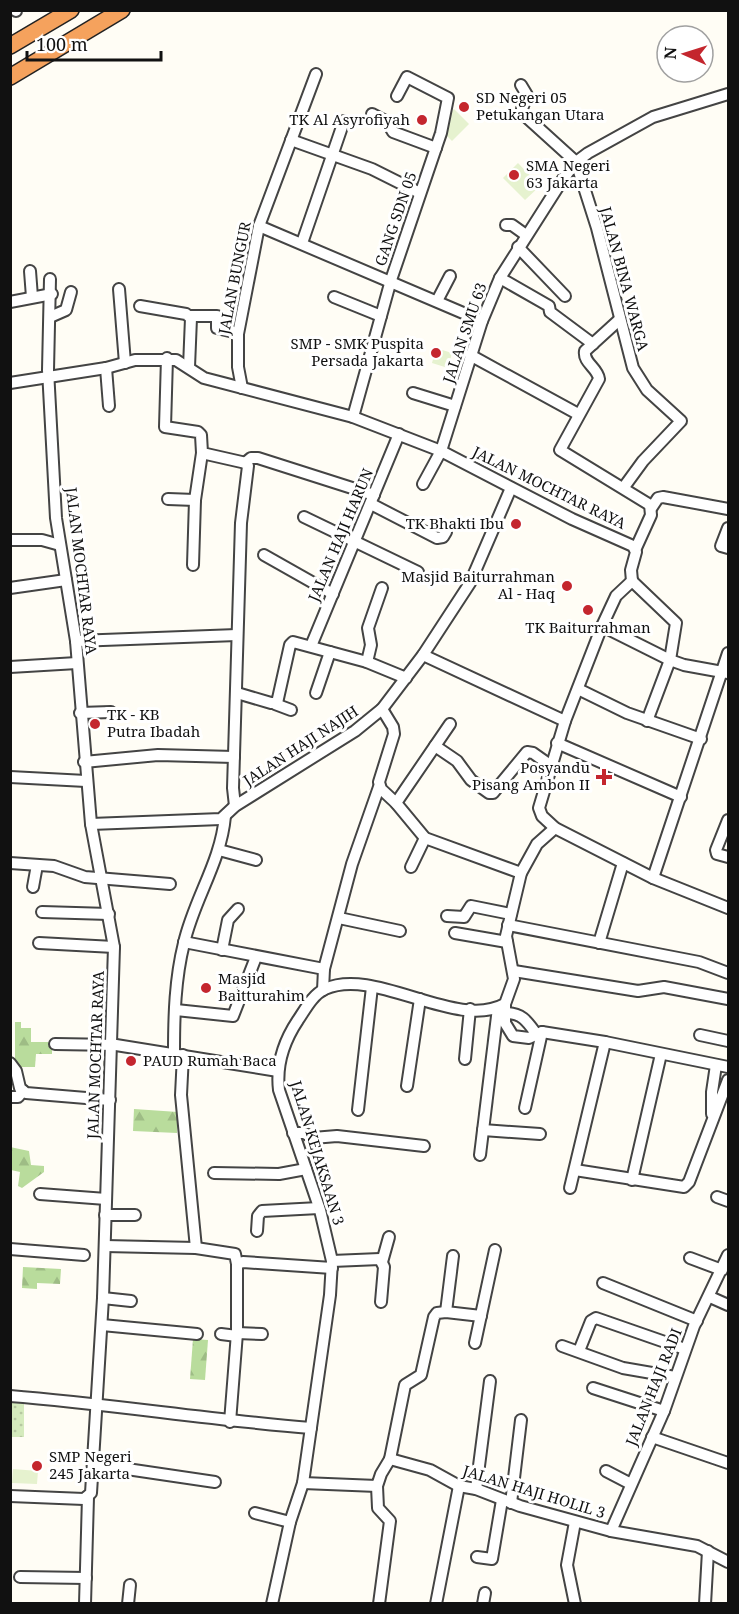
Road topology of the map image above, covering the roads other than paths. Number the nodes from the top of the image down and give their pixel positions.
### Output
1 (70, 10) edge
2 (122, 10) edge
3 (10, 46) edge
4 (316, 74) dead end
5 (10, 77) edge
6 (521, 85) dead end
7 (729, 94) edge
8 (397, 96) dead end
9 (372, 114) dead end
10 (344, 121) dead end
11 (291, 140) junction
12 (436, 148) junction
13 (332, 155) junction
14 (576, 162) junction
15 (420, 193) junction
16 (506, 225) dead end
17 (260, 226) junction
18 (525, 235) junction
19 (302, 243) junction
20 (518, 247) junction
21 (30, 271) dead end
22 (450, 276) dead end
23 (500, 278) junction
24 (50, 279) dead end
25 (391, 280) junction
26 (119, 289) dead end
27 (71, 292) dead end
28 (52, 294) junction
29 (565, 296) dead end
30 (32, 297) junction
31 (334, 297) dead end
32 (437, 301) junction
33 (10, 302) edge
34 (140, 306) dead end
35 (190, 316) junction
36 (381, 316) junction
37 (50, 317) junction
38 (620, 320) junction
39 (482, 321) junction
40 (238, 333) junction
41 (593, 344) junction
42 (470, 355) junction
43 (167, 358) junction
44 (125, 363) junction
45 (189, 365) junction
46 (106, 368) junction
47 (50, 378) junction
48 (10, 383) edge
49 (242, 388) junction
50 (413, 393) dead end
51 (109, 406) dead end
52 (455, 406) junction
53 (578, 414) junction
54 (353, 417) junction
55 (399, 434) junction
56 (441, 451) junction
57 (202, 453) junction
58 (245, 463) junction
59 (423, 483) dead end
60 (624, 487) junction
61 (512, 488) junction
62 (168, 499) dead end
63 (195, 500) junction
64 (372, 500) junction
65 (652, 507) junction
66 (729, 509) edge
67 (304, 517) dead end
68 (729, 528) edge
69 (446, 532) dead end
70 (10, 540) edge
71 (356, 542) junction
72 (60, 546) junction
73 (636, 548) junction
74 (729, 548) edge
75 (264, 555) dead end
76 (193, 565) dead end
77 (418, 572) dead end
78 (66, 580) junction
79 (632, 581) junction
80 (10, 588) edge
81 (382, 588) dead end
82 (333, 594) junction
83 (602, 626) junction
84 (237, 635) junction
85 (76, 641) junction
86 (310, 646) junction
87 (330, 652) junction
88 (729, 653) edge
89 (423, 655) junction
90 (670, 660) junction
91 (368, 662) junction
92 (77, 663) junction
93 (10, 667) edge
94 (725, 672) edge
95 (406, 678) junction
96 (578, 689) junction
97 (237, 693) junction
98 (316, 693) dead end
99 (275, 704) junction
100 (382, 709) junction
101 (291, 710) dead end
102 (80, 712) junction
103 (111, 712) dead end
104 (565, 721) junction
105 (647, 721) junction
106 (450, 724) dead end
107 (701, 739) junction
108 (557, 743) junction
109 (435, 746) junction
110 (234, 757) junction
111 (84, 762) junction
112 (550, 765) junction
113 (10, 777) edge
114 (86, 781) junction
115 (380, 787) junction
116 (681, 797) junction
117 (396, 803) junction
118 (235, 806) junction
119 (225, 816) junction
120 (729, 820) edge
121 (91, 824) junction
122 (550, 824) junction
123 (425, 838) junction
124 (219, 850) junction
125 (729, 857) edge
126 (256, 860) dead end
127 (10, 863) edge
128 (623, 863) junction
129 (37, 865) junction
130 (411, 867) dead end
131 (521, 873) junction
132 (653, 878) junction
133 (101, 879) junction
134 (170, 884) dead end
135 (33, 887) dead end
136 (729, 908) edge
137 (238, 909) dead end
138 (42, 912) dead end
139 (109, 914) junction
140 (447, 916) dead end
141 (339, 918) junction
142 (509, 919) junction
143 (400, 931) dead end
144 (454, 933) dead end
145 (184, 942) junction
146 (507, 942) junction
147 (39, 943) dead end
148 (599, 943) junction
149 (114, 947) junction
150 (222, 950) junction
151 (256, 957) junction
152 (324, 969) junction
153 (514, 970) junction
154 (729, 973) edge
155 (372, 987) junction
156 (323, 990) junction
157 (420, 999) junction
158 (729, 999) edge
159 (503, 1008) junction
160 (470, 1009) junction
161 (176, 1010) junction
162 (539, 1033) junction
163 (700, 1035) dead end
164 (729, 1041) edge
165 (605, 1042) junction
166 (55, 1044) dead end
167 (111, 1045) junction
168 (178, 1054) junction
169 (661, 1054) junction
170 (465, 1059) dead end
171 (10, 1063) edge
172 (716, 1065) junction
173 (729, 1067) edge
174 (278, 1071) junction
175 (729, 1080) edge
176 (407, 1086) dead end
177 (23, 1091) junction
178 (10, 1097) edge
179 (110, 1100) junction
180 (525, 1108) dead end
181 (357, 1110) dead end
182 (712, 1118) junction
183 (483, 1130) junction
184 (293, 1133) junction
185 (540, 1134) dead end
186 (424, 1146) dead end
187 (480, 1155) dead end
188 (306, 1169) junction
189 (575, 1170) junction
190 (214, 1173) dead end
191 (632, 1180) junction
192 (570, 1188) dead end
193 (40, 1194) dead end
194 (717, 1197) dead end
195 (106, 1199) junction
196 (729, 1201) edge
197 (320, 1208) junction
198 (105, 1215) junction
199 (135, 1215) dead end
200 (257, 1232) dead end
201 (389, 1237) dead end
202 (105, 1246) junction
203 (196, 1248) junction
204 (10, 1249) edge
205 (495, 1250) dead end
206 (84, 1255) dead end
207 (729, 1255) edge
208 (453, 1256) dead end
209 (690, 1258) dead end
210 (382, 1262) junction
211 (237, 1264) junction
212 (332, 1264) junction
213 (722, 1270) junction
214 (603, 1283) dead end
215 (710, 1297) junction
216 (103, 1298) junction
217 (131, 1300) dead end
218 (381, 1302) dead end
219 (729, 1305) edge
220 (446, 1312) junction
221 (481, 1316) junction
222 (697, 1321) junction
223 (102, 1325) junction
224 (197, 1334) dead end
225 (221, 1334) dead end
226 (237, 1334) junction
227 (262, 1334) dead end
228 (475, 1342) dead end
229 (562, 1346) dead end
230 (685, 1349) junction
231 (579, 1351) junction
232 (675, 1377) junction
233 (490, 1381) dead end
234 (593, 1388) dead end
235 (10, 1396) edge
236 (98, 1403) junction
237 (664, 1411) junction
238 (521, 1420) dead end
239 (230, 1422) junction
240 (311, 1428) junction
241 (652, 1437) junction
242 (390, 1460) junction
243 (729, 1463) edge
244 (93, 1464) junction
245 (606, 1471) dead end
246 (215, 1482) dead end
247 (303, 1483) junction
248 (631, 1484) junction
249 (377, 1486) junction
250 (459, 1486) junction
251 (476, 1489) junction
252 (10, 1496) edge
253 (88, 1497) junction
254 (506, 1501) junction
255 (255, 1514) dead end
256 (290, 1522) junction
257 (575, 1522) junction
258 (610, 1531) junction
259 (708, 1551) junction
260 (477, 1557) dead end
261 (729, 1562) edge
262 (20, 1576) dead end
263 (86, 1578) junction
264 (130, 1585) dead end
265 (86, 1604) edge
266 (128, 1604) edge
267 (272, 1604) edge
268 (379, 1604) edge
269 (436, 1604) edge
270 (575, 1604) edge
271 (705, 1604) edge

1 - 3 highway
2 - 5 highway
4 - 11 street, JALAN BUNGUR
6 - 14 street
7 - 14 street, JALAN SMU 63
8 - 12 street, GANG SDN 05
9 - 12 street
10 - 13 street
11 - 13 street
11 - 17 street, JALAN BUNGUR
12 - 15 street, GANG SDN 05
13 - 15 street
13 - 19 street
14 - 18 street, JALAN SMU 63
14 - 38 street, JALAN BINA WARGA
15 - 25 street, GANG SDN 05
16 - 18 street
17 - 19 street
17 - 40 street, JALAN BUNGUR
18 - 20 street, JALAN SMU 63
19 - 25 street
20 - 23 street, JALAN SMU 63
20 - 29 street
21 - 30 street
22 - 32 street
23 - 39 street, JALAN SMU 63
23 - 41 street
24 - 28 street
25 - 32 street
25 - 36 street, GANG SDN 05
26 - 44 street
27 - 37 street
28 - 30 street
28 - 37 street
30 - 33 street
31 - 36 street
32 - 39 street
34 - 35 street
35 - 40 street
35 - 45 street
36 - 54 street, GANG SDN 05
37 - 47 street
38 - 41 street
38 - 60 street, JALAN BINA WARGA
39 - 42 street, JALAN SMU 63
40 - 49 street, JALAN BUNGUR
41 - 53 street
42 - 52 street, JALAN SMU 63
42 - 53 street
43 - 44 street, JALAN MOCHTAR RAYA
43 - 45 street, JALAN MOCHTAR RAYA
43 - 57 street
44 - 46 street, JALAN MOCHTAR RAYA
45 - 49 street, JALAN MOCHTAR RAYA
46 - 47 street, JALAN MOCHTAR RAYA
46 - 51 street
47 - 48 street
47 - 72 street, JALAN MOCHTAR RAYA
49 - 54 street, JALAN MOCHTAR RAYA
50 - 52 street
52 - 56 street, JALAN SMU 63
53 - 60 street
54 - 55 street, JALAN MOCHTAR RAYA
55 - 56 street, JALAN MOCHTAR RAYA
55 - 64 street, JALAN HAJI HARUN
56 - 59 street, JALAN SMU 63
56 - 61 street, JALAN MOCHTAR RAYA
57 - 58 street
57 - 63 street
58 - 64 street
58 - 84 street
60 - 65 street
61 - 73 street, JALAN MOCHTAR RAYA
61 - 89 street, JALAN HAJI NAJIH
62 - 63 street
63 - 76 street
64 - 69 street
64 - 71 street, JALAN HAJI HARUN
65 - 66 street
65 - 73 street
67 - 71 street
68 - 74 street
70 - 72 street
71 - 77 street
71 - 82 street, JALAN HAJI HARUN
72 - 78 street, JALAN MOCHTAR RAYA
73 - 79 street, JALAN MOCHTAR RAYA
75 - 82 street
78 - 80 street
78 - 85 street, JALAN MOCHTAR RAYA
79 - 83 street
79 - 90 street
81 - 91 street
82 - 86 street, JALAN HAJI HARUN
83 - 90 street
83 - 96 street
84 - 85 street
84 - 97 street
85 - 92 street, JALAN MOCHTAR RAYA
86 - 87 street
86 - 99 street
87 - 91 street
87 - 98 street
88 - 94 street
89 - 95 street, JALAN HAJI NAJIH
89 - 104 street
90 - 94 street
90 - 105 street
91 - 95 street
92 - 93 street
92 - 102 street, JALAN MOCHTAR RAYA
94 - 107 street
95 - 100 street, JALAN HAJI NAJIH
96 - 104 street
96 - 105 street
97 - 99 street
97 - 110 street
99 - 101 street
100 - 115 street
100 - 118 street, JALAN HAJI NAJIH
102 - 103 street
102 - 111 street, JALAN MOCHTAR RAYA
104 - 108 street
105 - 107 street
106 - 109 street
107 - 116 street
108 - 112 street
108 - 116 street
109 - 112 street
109 - 117 street
110 - 111 street
110 - 118 street
111 - 114 street, JALAN MOCHTAR RAYA
112 - 122 street
113 - 114 street
114 - 121 street, JALAN MOCHTAR RAYA
115 - 117 street
115 - 141 street
116 - 132 street
117 - 123 street
118 - 119 street, JALAN HAJI NAJIH
119 - 121 street
119 - 124 street
120 - 125 street
121 - 133 street, JALAN MOCHTAR RAYA
122 - 128 street
122 - 131 street
123 - 130 street
123 - 131 street
124 - 126 street
124 - 145 street
127 - 129 street
128 - 132 street
128 - 148 street
129 - 133 street
129 - 135 street
131 - 142 street
132 - 136 street
133 - 134 street
133 - 139 street, JALAN MOCHTAR RAYA
137 - 150 street
138 - 139 street
139 - 149 street, JALAN MOCHTAR RAYA
140 - 142 street
141 - 143 street
141 - 152 street
142 - 146 street
142 - 148 street
144 - 146 street
145 - 150 street
145 - 161 street
146 - 153 street
147 - 149 street
148 - 154 street
149 - 167 street, JALAN MOCHTAR RAYA
150 - 151 street
151 - 152 street
151 - 161 street
152 - 156 street
153 - 158 street
153 - 159 street
155 - 156 street
155 - 157 street
155 - 181 street
156 - 174 street, JALAN KEJAKSAAN 3
157 - 160 street
157 - 176 street
159 - 160 street
159 - 162 street
159 - 162 street
159 - 183 street
160 - 170 street
161 - 168 street
162 - 165 street
162 - 180 street
163 - 164 street
165 - 169 street
165 - 189 street
166 - 167 street
167 - 168 street
167 - 179 street, JALAN MOCHTAR RAYA
168 - 174 street
168 - 203 street
169 - 172 street
169 - 191 street
171 - 177 street
172 - 173 street
172 - 182 street
174 - 184 street, JALAN KEJAKSAAN 3
175 - 182 street
177 - 178 street
177 - 179 street
179 - 195 street, JALAN MOCHTAR RAYA
182 - 191 street
183 - 185 street
183 - 187 street
184 - 186 street
184 - 188 street, JALAN KEJAKSAAN 3
188 - 190 street
188 - 197 street, JALAN KEJAKSAAN 3
189 - 191 street
189 - 192 street
193 - 195 street
194 - 196 street
195 - 198 street, JALAN MOCHTAR RAYA
197 - 200 street
197 - 212 street, JALAN KEJAKSAAN 3
198 - 199 street
198 - 202 street, JALAN MOCHTAR RAYA
201 - 210 street
202 - 203 street
202 - 216 street, JALAN MOCHTAR RAYA
203 - 211 street
204 - 206 street
205 - 221 street
207 - 213 street, JALAN HAJI RADI
208 - 220 street
209 - 213 street
210 - 212 street
210 - 218 street
211 - 212 street
211 - 226 street
212 - 240 street, JALAN KEJAKSAAN 3
213 - 215 street, JALAN HAJI RADI
214 - 222 street
215 - 219 street
215 - 222 street, JALAN HAJI RADI
216 - 217 street
216 - 223 street, JALAN MOCHTAR RAYA
220 - 221 street
220 - 242 street
221 - 228 street
222 - 230 street, JALAN HAJI RADI
223 - 224 street
223 - 236 street, JALAN MOCHTAR RAYA
225 - 226 street
226 - 227 street
226 - 239 street
229 - 231 street
230 - 231 street
230 - 232 street, JALAN HAJI RADI
231 - 232 street
232 - 237 street, JALAN HAJI RADI
233 - 251 street
234 - 237 street
235 - 236 street
236 - 239 street
236 - 244 street, JALAN MOCHTAR RAYA
237 - 241 street, JALAN HAJI RADI
238 - 254 street
239 - 240 street
240 - 247 street, JALAN KEJAKSAAN 3
241 - 243 street
241 - 248 street, JALAN HAJI RADI
242 - 249 street
242 - 250 street, JALAN HAJI HOLIL 3
244 - 246 street
244 - 253 street, JALAN MOCHTAR RAYA
245 - 248 street
247 - 249 street
247 - 256 street, JALAN KEJAKSAAN 3
248 - 258 street, JALAN HAJI RADI
249 - 268 street
250 - 251 street, JALAN HAJI HOLIL 3
250 - 269 street
251 - 254 street, JALAN HAJI HOLIL 3
252 - 253 street
253 - 263 street, JALAN MOCHTAR RAYA
254 - 257 street, JALAN HAJI HOLIL 3
254 - 260 street
255 - 256 street
256 - 267 street, JALAN KEJAKSAAN 3
257 - 258 street, JALAN HAJI HOLIL 3
257 - 270 street
258 - 259 street, JALAN HAJI HOLIL 3
259 - 261 street, JALAN HAJI HOLIL 3
259 - 271 street
262 - 263 street
263 - 265 street, JALAN MOCHTAR RAYA
264 - 266 street

